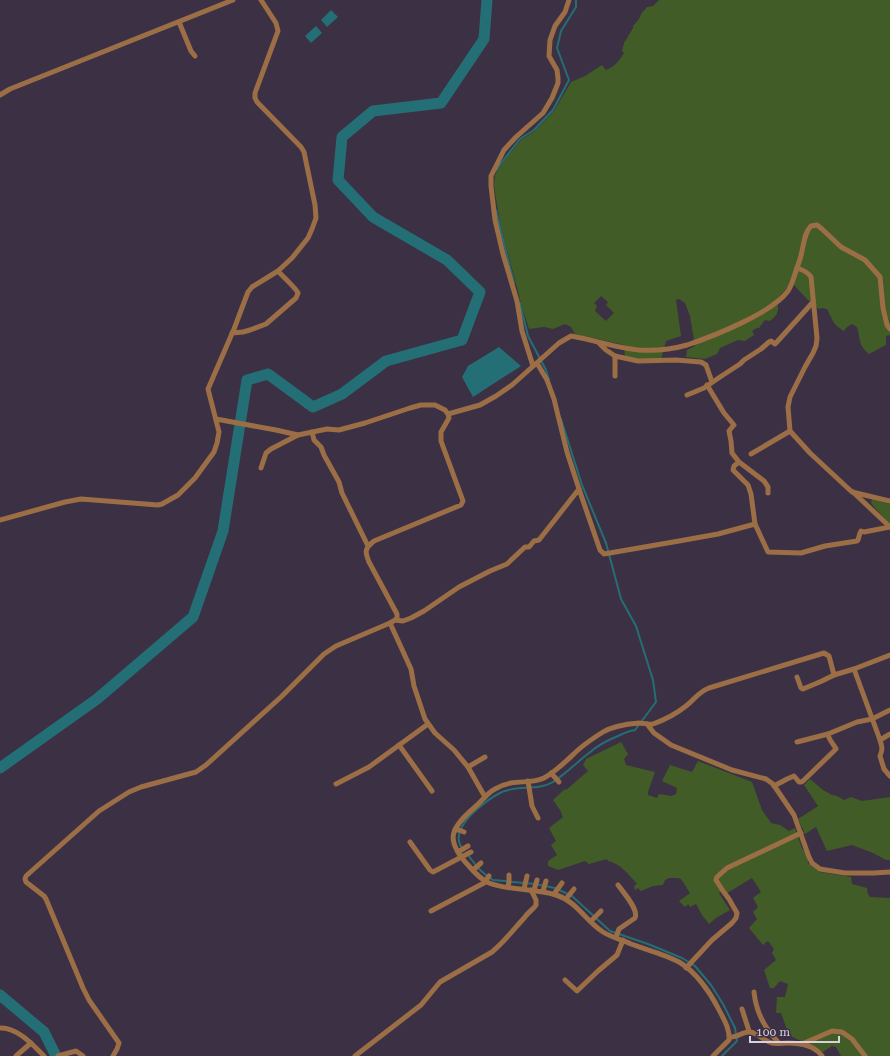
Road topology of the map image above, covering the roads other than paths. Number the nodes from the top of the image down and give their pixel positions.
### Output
1 (232, 0) edge
2 (261, 0) edge
3 (569, 0) edge
4 (179, 22) junction
5 (195, 56) dead end
6 (0, 95) edge
7 (797, 268) junction
8 (278, 271) junction
9 (813, 302) junction
10 (890, 329) edge
11 (232, 333) junction
12 (599, 343) junction
13 (615, 356) junction
14 (536, 364) junction
15 (615, 376) dead end
16 (710, 384) junction
17 (687, 396) dead end
18 (448, 414) junction
19 (216, 420) junction
20 (790, 431) junction
21 (312, 432) junction
22 (298, 435) junction
23 (751, 454) dead end
24 (739, 462) junction
25 (261, 468) dead end
26 (579, 489) junction
27 (852, 492) junction
28 (768, 493) dead end
29 (890, 501) edge
30 (0, 520) edge
31 (755, 524) junction
32 (890, 527) edge
33 (368, 546) junction
34 (392, 621) junction
35 (890, 655) edge
36 (854, 669) junction
37 (834, 674) junction
38 (797, 677) dead end
39 (890, 710) edge
40 (872, 718) junction
41 (428, 724) junction
42 (645, 724) junction
43 (828, 734) junction
44 (890, 734) edge
45 (880, 740) junction
46 (797, 742) dead end
47 (399, 745) junction
48 (484, 757) dead end
49 (468, 767) junction
50 (552, 775) junction
51 (890, 776) edge
52 (558, 781) dead end
53 (336, 784) dead end
54 (528, 786) junction
55 (774, 786) junction
56 (432, 791) dead end
57 (485, 797) junction
58 (538, 818) dead end
59 (801, 833) junction
60 (410, 842) dead end
61 (467, 854) junction
62 (890, 872) edge
63 (489, 876) dead end
64 (485, 881) junction
65 (561, 884) dead end
66 (535, 886) junction
67 (618, 886) dead end
68 (555, 892) junction
69 (431, 911) dead end
70 (600, 912) dead end
71 (592, 919) junction
72 (617, 934) junction
73 (623, 940) junction
74 (690, 964) junction
75 (565, 980) dead end
76 (754, 992) dead end
77 (742, 1009) dead end
78 (0, 1028) edge
79 (748, 1031) junction
80 (732, 1037) junction
81 (31, 1044) junction
82 (780, 1044) junction
83 (801, 1044) junction
84 (16, 1056) edge
85 (44, 1056) edge
86 (58, 1056) edge
87 (83, 1056) edge
88 (113, 1056) edge
89 (356, 1056) edge
90 (713, 1056) edge
91 (822, 1056) edge
92 (865, 1056) edge

1 - 4 street
2 - 8 street
3 - 14 street
4 - 5 street
4 - 6 street
7 - 9 street
7 - 10 street
7 - 12 street
8 - 11 street
8 - 11 street
9 - 16 street
9 - 20 street
11 - 19 street
12 - 13 street
12 - 14 street
13 - 15 street
13 - 16 street
14 - 18 street
14 - 26 street
16 - 17 street
16 - 24 street
18 - 21 street
18 - 33 street
19 - 22 street
19 - 30 street
20 - 23 street
20 - 27 street
21 - 22 street
21 - 33 street
22 - 25 street
24 - 28 street
24 - 31 street
26 - 31 street
26 - 34 street
27 - 29 street
27 - 32 street
31 - 32 street
33 - 34 street
34 - 41 street
34 - 88 street
35 - 36 street
36 - 37 street
36 - 40 street
37 - 38 street
37 - 42 street
39 - 40 street
40 - 43 street
40 - 45 street
41 - 47 street
41 - 49 street
42 - 50 street
42 - 55 street
43 - 46 street
43 - 55 street
44 - 45 street
45 - 51 street
47 - 53 street
47 - 56 street
48 - 49 street
49 - 57 street
50 - 52 street
50 - 54 street
54 - 57 street
54 - 58 street
55 - 59 street
57 - 61 street
59 - 62 street
59 - 74 street
60 - 61 street
61 - 64 street
63 - 64 street
64 - 66 street
64 - 69 street
65 - 68 street
66 - 68 street
66 - 89 street
67 - 72 street
68 - 71 street
70 - 71 street
71 - 72 street
72 - 73 street
73 - 74 street
73 - 75 street
74 - 80 street
76 - 82 street
77 - 79 street
78 - 81 street
79 - 80 street
79 - 82 street
80 - 90 street
81 - 84 street
81 - 85 street
82 - 83 street
83 - 91 street
83 - 92 street
86 - 87 street

